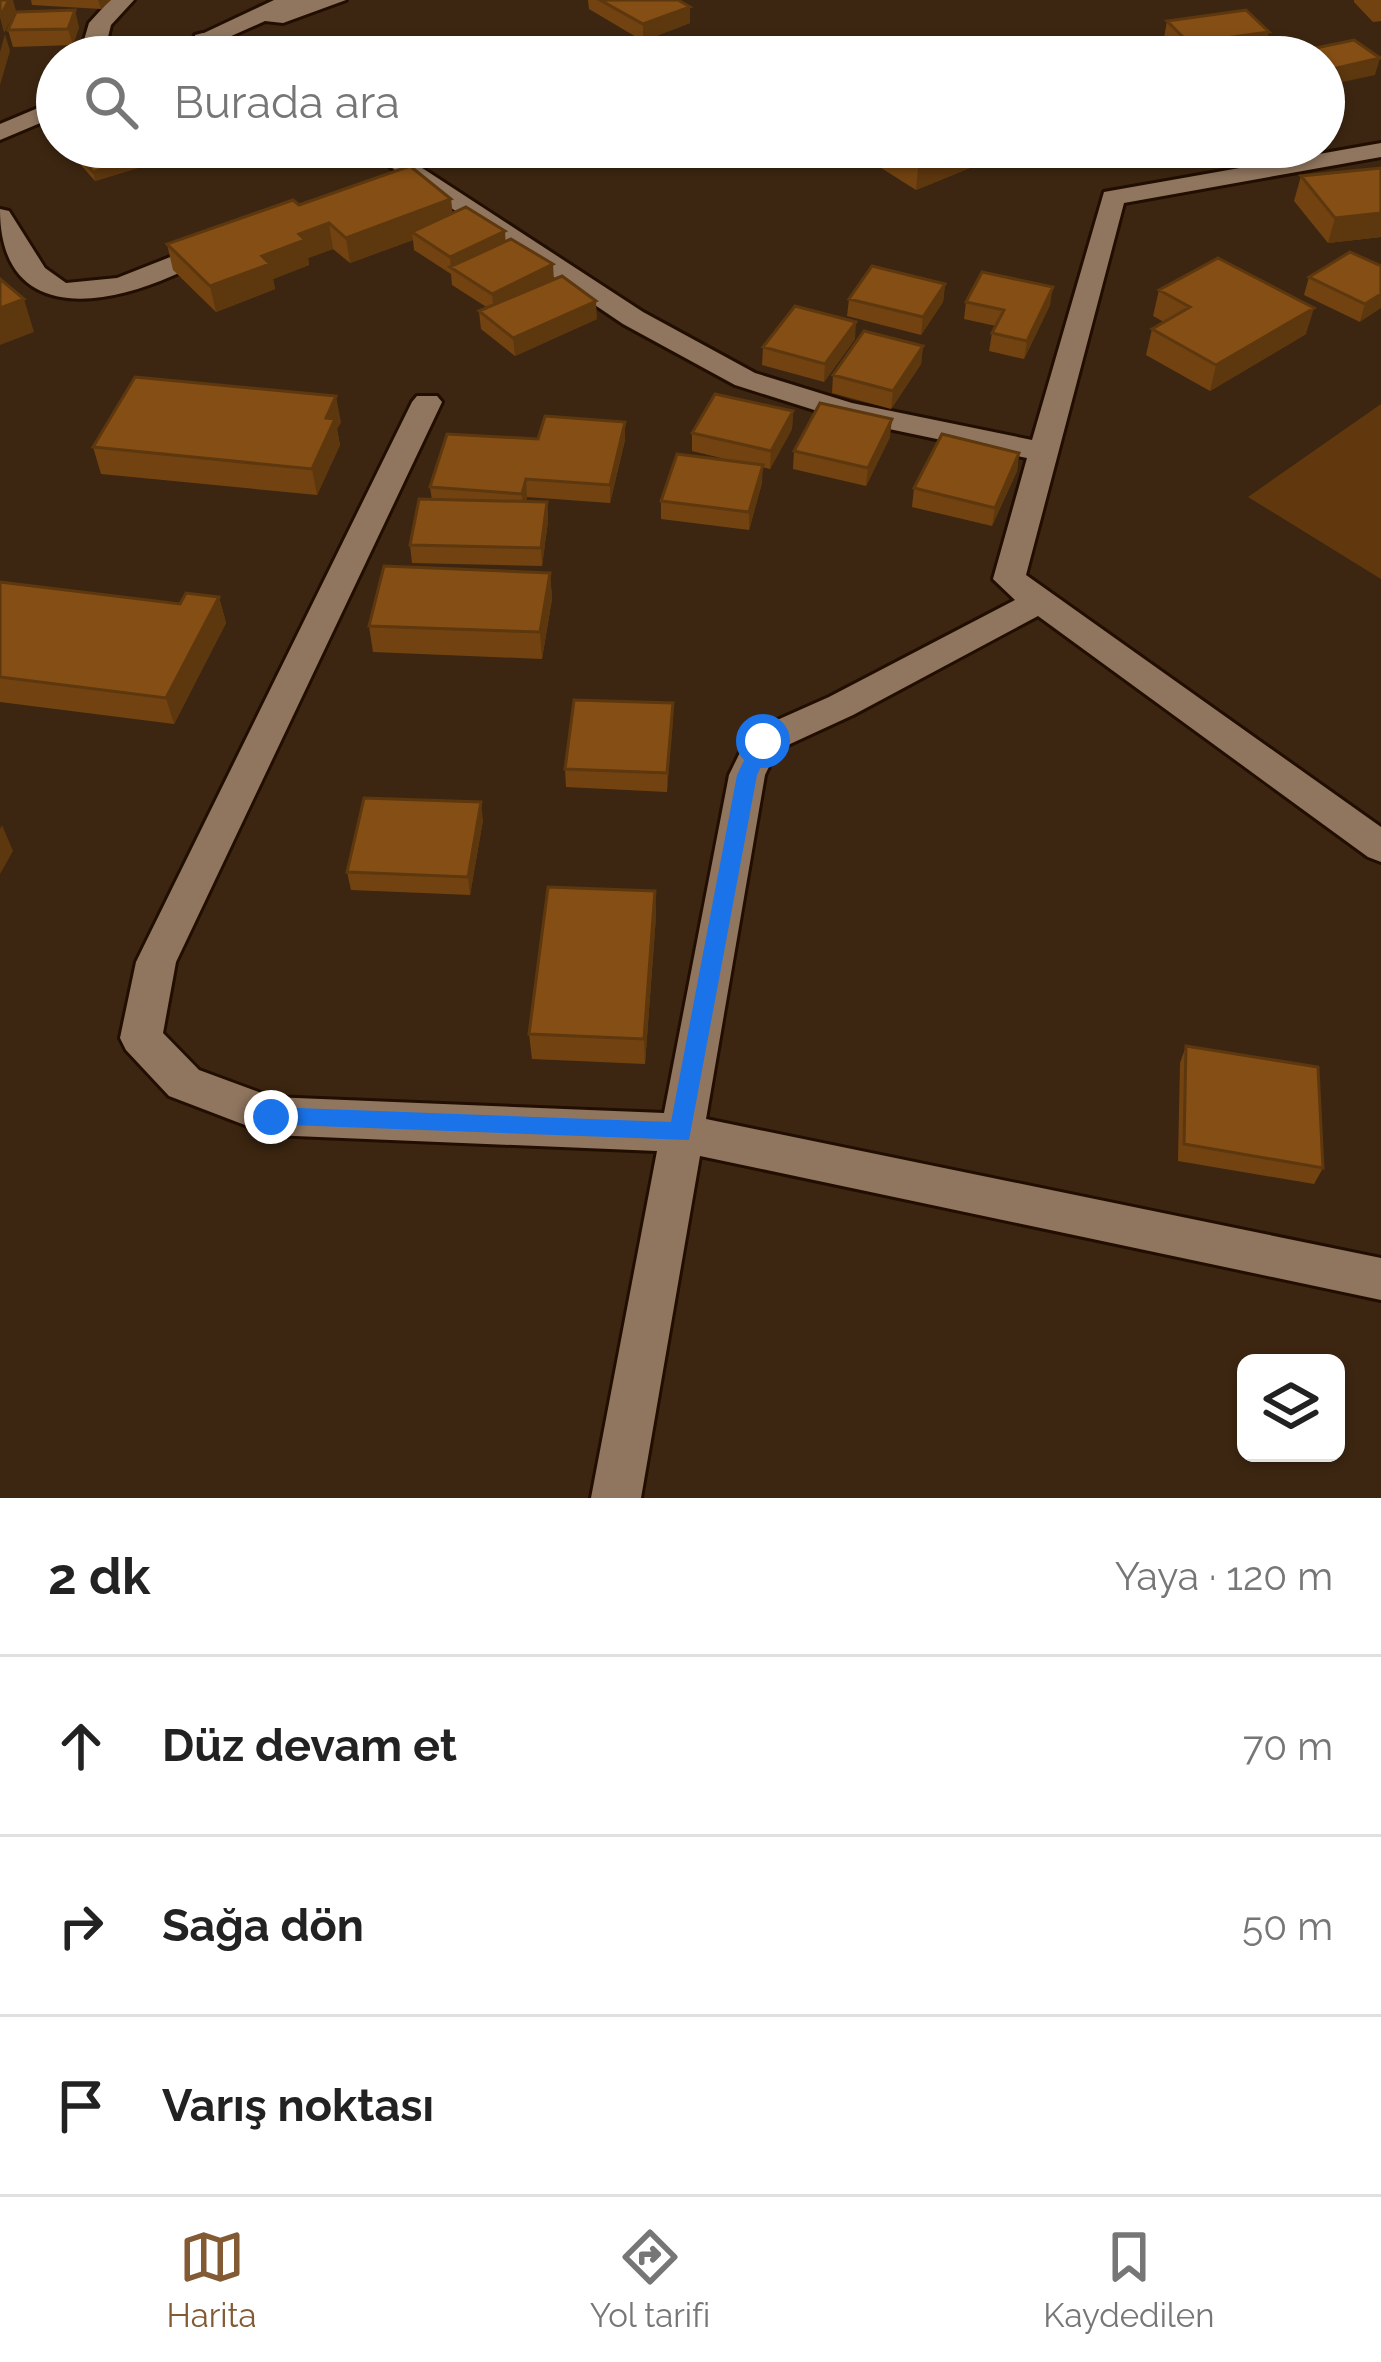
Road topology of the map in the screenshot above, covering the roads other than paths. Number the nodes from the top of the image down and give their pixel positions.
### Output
1 (124, 0) edge
2 (293, 0) edge
3 (335, 0) edge
4 (97, 36) edge
5 (211, 36) edge
6 (215, 36) edge
7 (36, 117) edge
8 (0, 133) edge
9 (1381, 150) edge
10 (1345, 156) edge
11 (403, 168) edge
12 (1278, 168) edge
13 (418, 178) junction
14 (375, 192) edge
15 (0, 217) edge
16 (246, 237) edge
17 (427, 402) dead end
18 (1043, 452) junction
19 (1040, 601) junction
20 (1381, 847) edge
21 (681, 1132) junction
22 (1381, 1279) edge
23 (616, 1498) edge

1 - 4 street
2 - 5 street
3 - 6 street
7 - 8 street
9 - 10 street
11 - 13 street
12 - 18 street
13 - 14 street
13 - 18 street
15 - 16 street
17 - 21 street
18 - 19 street
19 - 20 street
19 - 21 street
21 - 22 street
21 - 23 street

